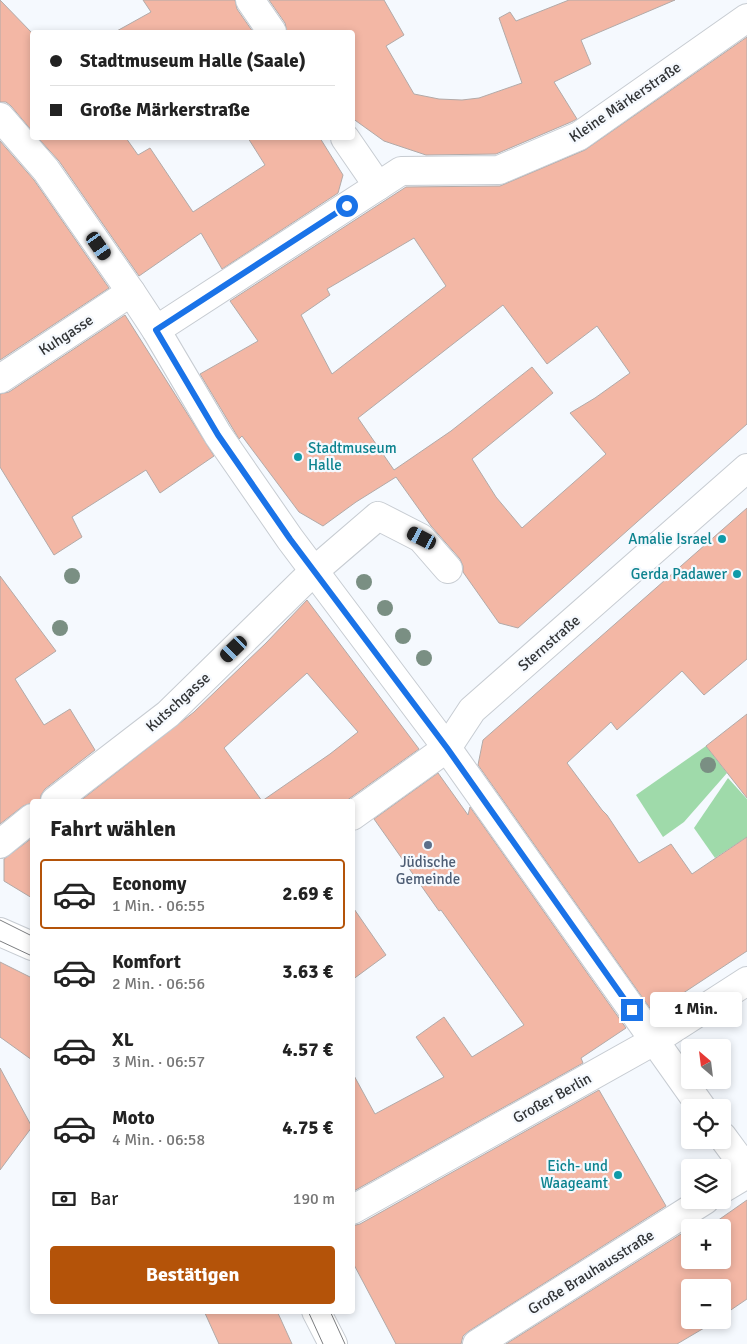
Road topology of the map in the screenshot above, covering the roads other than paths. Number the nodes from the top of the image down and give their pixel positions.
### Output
1 (250, 0) edge
2 (747, 18) edge
3 (271, 30) edge
4 (0, 117) edge
5 (346, 140) edge
6 (378, 186) junction
7 (131, 292) junction
8 (156, 330) junction
9 (0, 379) edge
10 (747, 468) edge
11 (448, 569) dead end
12 (314, 571) junction
13 (447, 748) junction
14 (58, 799) edge
15 (355, 814) edge
16 (30, 820) edge
17 (0, 844) edge
18 (0, 932) edge
19 (30, 945) edge
20 (747, 981) edge
21 (654, 1041) junction
22 (696, 1099) edge
23 (731, 1148) edge
24 (747, 1170) edge
25 (747, 1174) edge
26 (731, 1184) edge
27 (355, 1208) edge
28 (692, 1209) edge
29 (317, 1314) edge
30 (332, 1344) edge
31 (477, 1344) edge

1 - 3 street
2 - 6 street, Kleine Märkerstraße
4 - 7 street
5 - 6 street
6 - 8 street, Kleine Märkerstraße
7 - 8 street
7 - 9 street, Kuhgasse
8 - 12 street
10 - 13 street, Sternstraße
11 - 12 street, Kutschgasse
12 - 13 street
12 - 14 street, Kutschgasse
13 - 15 street, Sternstraße
13 - 21 street
16 - 17 street
18 - 19 street
20 - 21 street, Großer Berlin
21 - 22 street
21 - 27 street, Großer Berlin
23 - 24 street
25 - 26 street
28 - 31 street, Große Brauhausstraße
29 - 30 street

